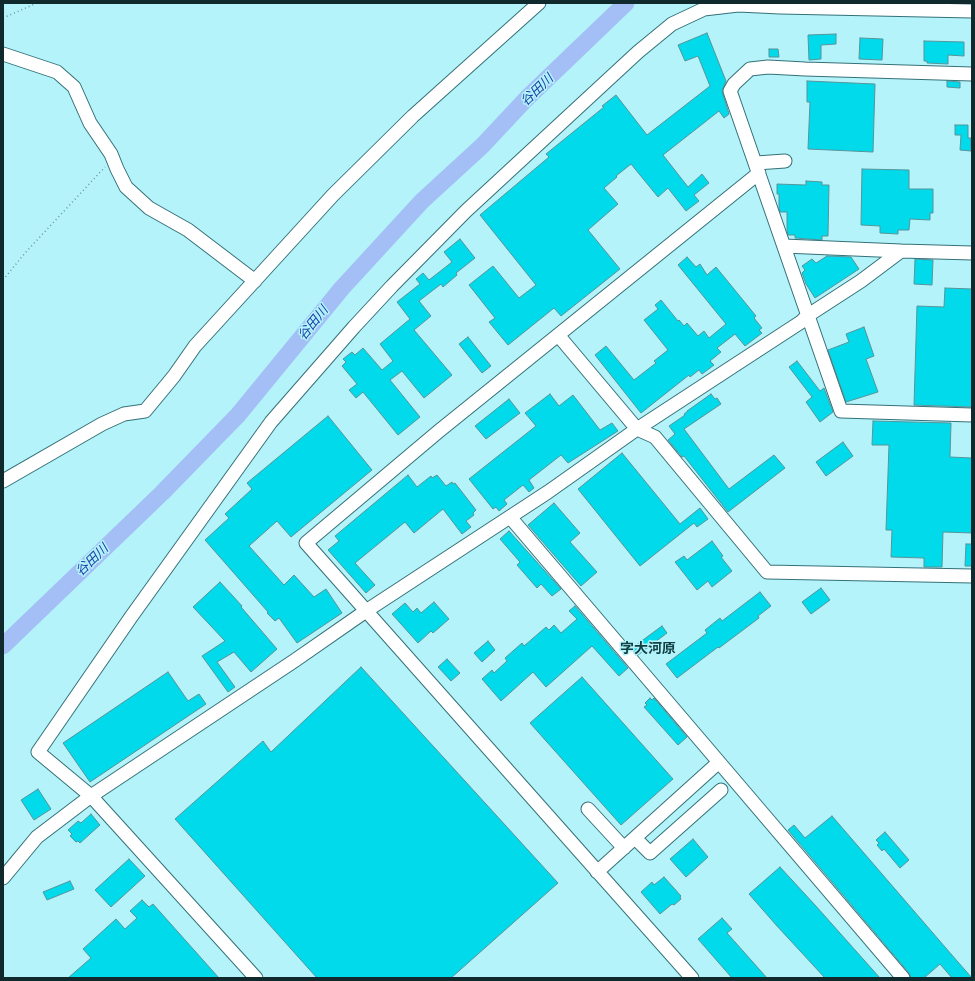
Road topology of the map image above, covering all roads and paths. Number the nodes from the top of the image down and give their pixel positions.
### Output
1 (37, 3) edge
2 (539, 3) edge
3 (972, 11) edge
4 (3, 18) edge
5 (3, 54) edge
6 (972, 74) edge
7 (113, 158) junction
8 (785, 161) dead end
9 (757, 168) junction
10 (784, 246) junction
11 (900, 252) junction
12 (972, 254) edge
13 (3, 280) edge
14 (255, 281) junction
15 (807, 316) junction
16 (558, 335) junction
17 (972, 415) edge
18 (637, 429) junction
19 (3, 481) edge
20 (510, 517) junction
21 (972, 576) edge
22 (366, 611) junction
23 (719, 762) junction
24 (721, 790) dead end
25 (91, 796) junction
26 (588, 809) dead end
27 (635, 838) junction
28 (624, 848) junction
29 (597, 872) junction
30 (3, 878) edge
31 (256, 978) edge
32 (692, 978) edge
33 (903, 978) edge

1 - 4 path
2 - 14 street
3 - 25 street
5 - 7 street
6 - 9 street
7 - 13 path
7 - 14 street
8 - 9 street
9 - 10 street
9 - 16 street
10 - 11 street
10 - 15 street
11 - 12 street
11 - 15 street
14 - 19 street
15 - 17 street
15 - 18 street
16 - 18 street
16 - 22 street
18 - 20 street
18 - 21 street
20 - 22 street
20 - 23 street
22 - 25 street
22 - 29 street
23 - 27 street
23 - 33 street
24 - 27 street
25 - 30 street
25 - 31 street
26 - 28 street
27 - 28 street
28 - 29 street
29 - 32 street

